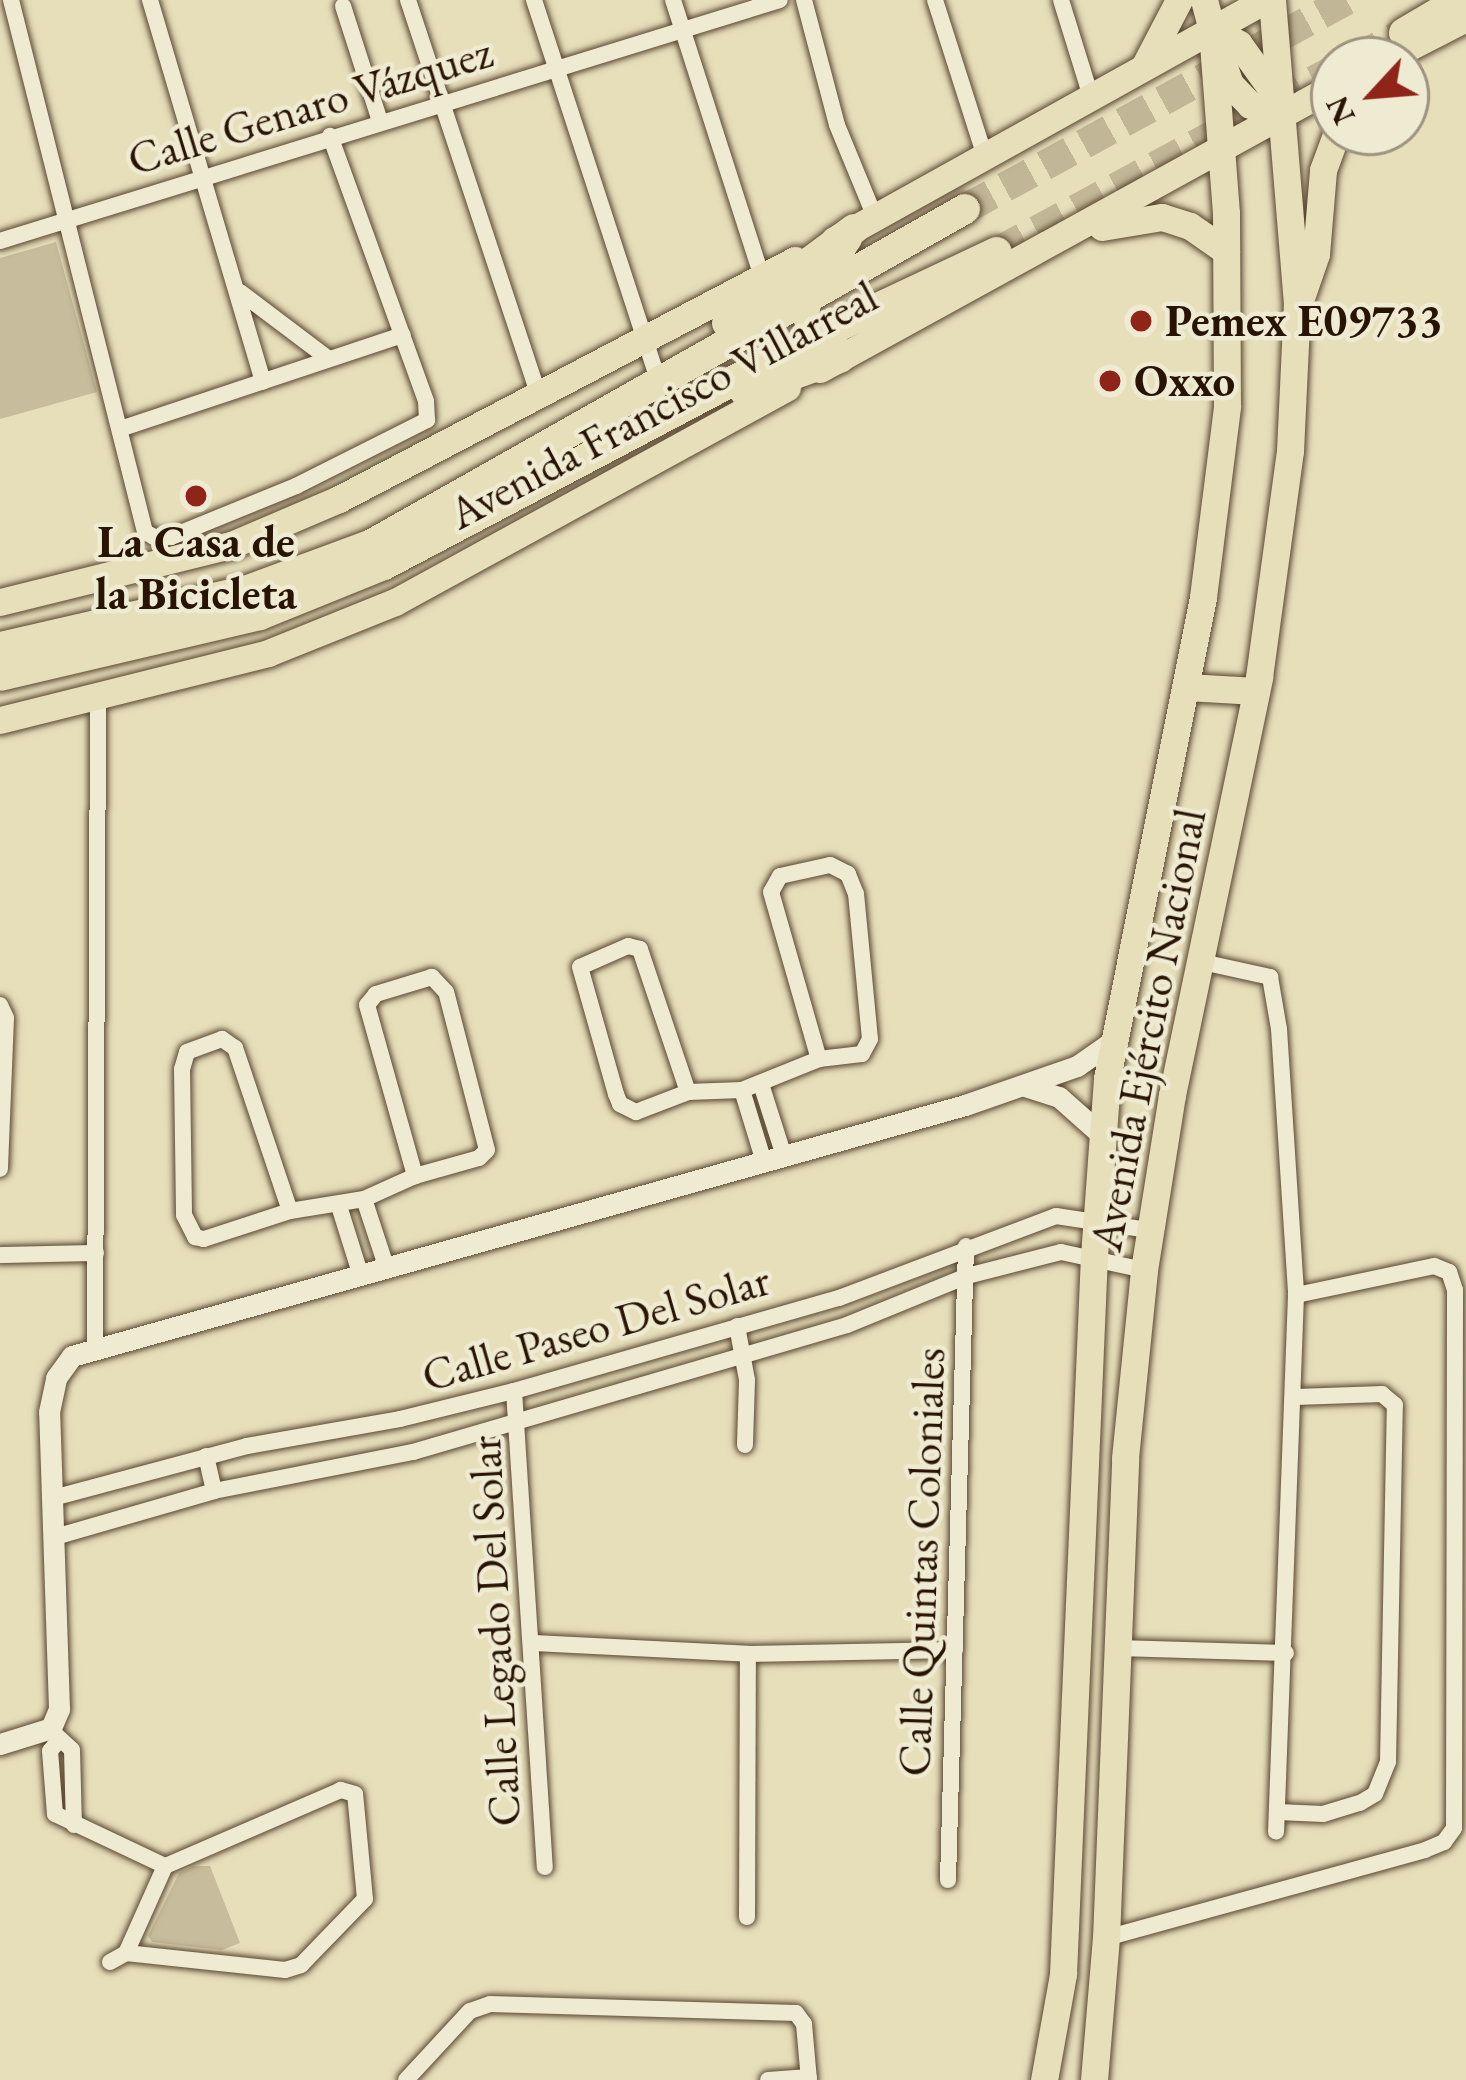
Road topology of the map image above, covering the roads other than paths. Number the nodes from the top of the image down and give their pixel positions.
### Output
1 (10, 0) edge
2 (150, 0) edge
3 (408, 0) edge
4 (534, 0) edge
5 (673, 0) edge
6 (780, 0) edge
7 (804, 0) edge
8 (935, 0) edge
9 (1060, 0) edge
10 (1179, 0) edge
11 (1204, 0) edge
12 (1269, 0) edge
13 (1460, 0) edge
14 (343, 6) dead end
15 (1466, 18) edge
16 (682, 30) junction
17 (1212, 30) junction
18 (1417, 36) tunnel mouth
19 (1426, 36) tunnel mouth
20 (1144, 67) junction
21 (555, 70) junction
22 (1091, 97) junction
23 (1310, 98) edge
24 (442, 103) junction
25 (1285, 111) junction
26 (380, 121) junction
27 (330, 136) junction
28 (1222, 149) junction
29 (1328, 156) edge
30 (985, 157) junction
31 (206, 175) junction
32 (965, 208) tunnel mouth
33 (65, 219) junction
34 (864, 223) junction
35 (1069, 235) junction
36 (0, 241) edge
37 (1226, 251) junction
38 (997, 252) tunnel mouth
39 (762, 278) junction
40 (240, 292) junction
41 (808, 298) junction
42 (1298, 304) junction
43 (894, 331) junction
44 (403, 335) junction
45 (644, 337) junction
46 (814, 338) junction
47 (840, 358) junction
48 (329, 359) junction
49 (655, 371) junction
50 (263, 382) junction
51 (538, 393) junction
52 (120, 429) junction
53 (543, 447) junction
54 (596, 454) junction
55 (0, 602) edge
56 (0, 647) edge
57 (0, 676) edge
58 (1187, 687) junction
59 (1256, 691) junction
60 (98, 697) junction
61 (0, 720) edge
62 (1202, 962) junction
63 (0, 1006) edge
64 (1113, 1041) junction
65 (819, 1059) junction
66 (761, 1084) junction
67 (1024, 1086) junction
68 (742, 1090) junction
69 (688, 1092) junction
70 (1102, 1136) junction
71 (774, 1159) junction
72 (0, 1169) edge
73 (415, 1176) junction
74 (364, 1199) junction
75 (339, 1206) junction
76 (290, 1211) junction
77 (1096, 1219) junction
78 (1149, 1230) junction
79 (966, 1246) junction
80 (96, 1253) junction
81 (0, 1255) edge
82 (1094, 1256) junction
83 (387, 1269) junction
84 (1144, 1270) junction
85 (361, 1276) junction
86 (967, 1276) junction
87 (1296, 1295) junction
88 (736, 1326) junction
89 (95, 1346) junction
90 (743, 1352) junction
91 (514, 1391) junction
92 (1296, 1397) junction
93 (518, 1419) junction
94 (745, 1445) dead end
95 (206, 1456) junction
96 (214, 1491) junction
97 (53, 1498) junction
98 (55, 1537) junction
99 (534, 1642) junction
100 (1118, 1648) junction
101 (955, 1650) junction
102 (748, 1654) junction
103 (1286, 1654) junction
104 (55, 1734) junction
105 (0, 1744) edge
106 (1278, 1812) junction
107 (1276, 1832) dead end
108 (165, 1866) junction
109 (545, 1867) dead end
110 (948, 1880) dead end
111 (747, 1917) dead end
112 (1106, 1938) junction
113 (1042, 2077) edge
114 (809, 2078) edge
115 (406, 2080) edge
116 (768, 2080) edge
117 (1094, 2080) edge

1 - 33 street
2 - 31 street
3 - 24 street
4 - 21 street
5 - 16 street
6 - 16 street, Calle Genaro Vázquez
7 - 34 street
8 - 30 street
9 - 22 street
10 - 20 main road
11 - 17 main road, Avenida Ejército Nacional
12 - 17 main road, Avenida Francisco Villarreal
12 - 25 main road, Avenida Ejército Nacional
13 - 18 highway
14 - 26 street
15 - 19 main road
16 - 21 street, Calle Genaro Vázquez
16 - 39 street
17 - 20 main road, Avenida Francisco Villarreal
17 - 25 main road
17 - 28 main road, Avenida Ejército Nacional
20 - 22 main road, Avenida Francisco Villarreal
21 - 24 street, Calle Genaro Vázquez
21 - 45 street
22 - 30 main road, Avenida Francisco Villarreal
23 - 25 main road, Avenida Francisco Villarreal
24 - 26 street, Calle Genaro Vázquez
24 - 51 street
25 - 28 main road, Avenida Francisco Villarreal
25 - 42 main road, Avenida Ejército Nacional
26 - 27 street, Calle Genaro Vázquez
27 - 31 street, Calle Genaro Vázquez
27 - 44 street
28 - 35 main road, Avenida Francisco Villarreal
28 - 37 main road, Avenida Ejército Nacional
29 - 42 main road
30 - 34 main road, Avenida Francisco Villarreal
31 - 33 street, Calle Genaro Vázquez
31 - 40 street
32 - 41 highway, Avenida Francisco Villarreal
33 - 36 street, Calle Genaro Vázquez
33 - 52 street
34 - 39 main road, Avenida Francisco Villarreal
34 - 41 main road
34 - 49 highway
35 - 37 main road
35 - 43 main road, Avenida Francisco Villarreal
37 - 58 main road, Avenida Ejército Nacional
38 - 46 highway, Avenida Francisco Villarreal
39 - 45 main road, Avenida Francisco Villarreal
40 - 48 street
40 - 50 street
41 - 46 main road
41 - 53 highway, Avenida Francisco Villarreal
42 - 59 main road, Avenida Ejército Nacional
43 - 46 main road
43 - 47 main road, Avenida Francisco Villarreal
44 - 48 street
44 - 52 street
45 - 49 street
45 - 51 main road, Avenida Francisco Villarreal
46 - 54 highway, Avenida Francisco Villarreal
47 - 54 highway
47 - 60 main road, Avenida Francisco Villarreal
48 - 50 street
49 - 53 highway
50 - 52 street
51 - 55 main road, Avenida Francisco Villarreal
53 - 56 highway, Avenida Francisco Villarreal
54 - 57 highway, Avenida Francisco Villarreal
58 - 59 main road
58 - 64 main road, Avenida Ejército Nacional
59 - 62 main road, Avenida Ejército Nacional
60 - 61 main road, Avenida Francisco Villarreal
60 - 80 street
62 - 78 main road, Avenida Ejército Nacional
62 - 87 street
63 - 72 street
64 - 67 street
64 - 70 main road, Avenida Ejército Nacional
65 - 65 street
65 - 66 street
66 - 68 street
66 - 71 street
67 - 70 street
67 - 71 street
68 - 69 street
68 - 71 street
69 - 69 street
70 - 77 main road, Avenida Ejército Nacional
71 - 83 street
73 - 73 street
73 - 74 street
74 - 75 street
74 - 83 street
75 - 76 street
75 - 85 street
76 - 76 street
77 - 78 street, Calle Paseo Del Solar
77 - 79 street, Calle Paseo Del Solar
77 - 82 main road, Avenida Ejército Nacional
78 - 84 main road, Avenida Ejército Nacional
79 - 86 street, Calle Quintas Coloniales
79 - 88 street, Calle Paseo Del Solar
80 - 81 street
80 - 89 street
82 - 84 street, Calle Paseo Del Solar
82 - 86 street, Calle Paseo Del Solar
82 - 113 main road, Avenida Ejército Nacional
83 - 85 street
84 - 100 main road, Avenida Ejército Nacional
85 - 89 street
86 - 90 street, Calle Paseo Del Solar
86 - 101 street, Calle Quintas Coloniales
87 - 92 street
87 - 112 street
88 - 90 street
88 - 91 street, Calle Paseo Del Solar
89 - 97 street
90 - 93 street, Calle Paseo Del Solar
90 - 94 street
91 - 93 street, Calle Legado Del Solar
91 - 95 street, Calle Paseo Del Solar
92 - 103 street
92 - 106 street
93 - 96 street, Calle Paseo Del Solar
93 - 99 street, Calle Legado Del Solar
95 - 96 street
95 - 97 street, Calle Paseo Del Solar
96 - 98 street, Calle Paseo Del Solar
97 - 98 street
98 - 104 street
99 - 102 street
99 - 109 street, Calle Legado Del Solar
100 - 103 street
100 - 112 main road, Avenida Ejército Nacional
101 - 102 street
101 - 110 street, Calle Quintas Coloniales
102 - 111 street
103 - 106 street
104 - 105 street
104 - 108 street
106 - 107 street
108 - 108 street
112 - 117 main road, Avenida Ejército Nacional
114 - 115 street
114 - 116 street

